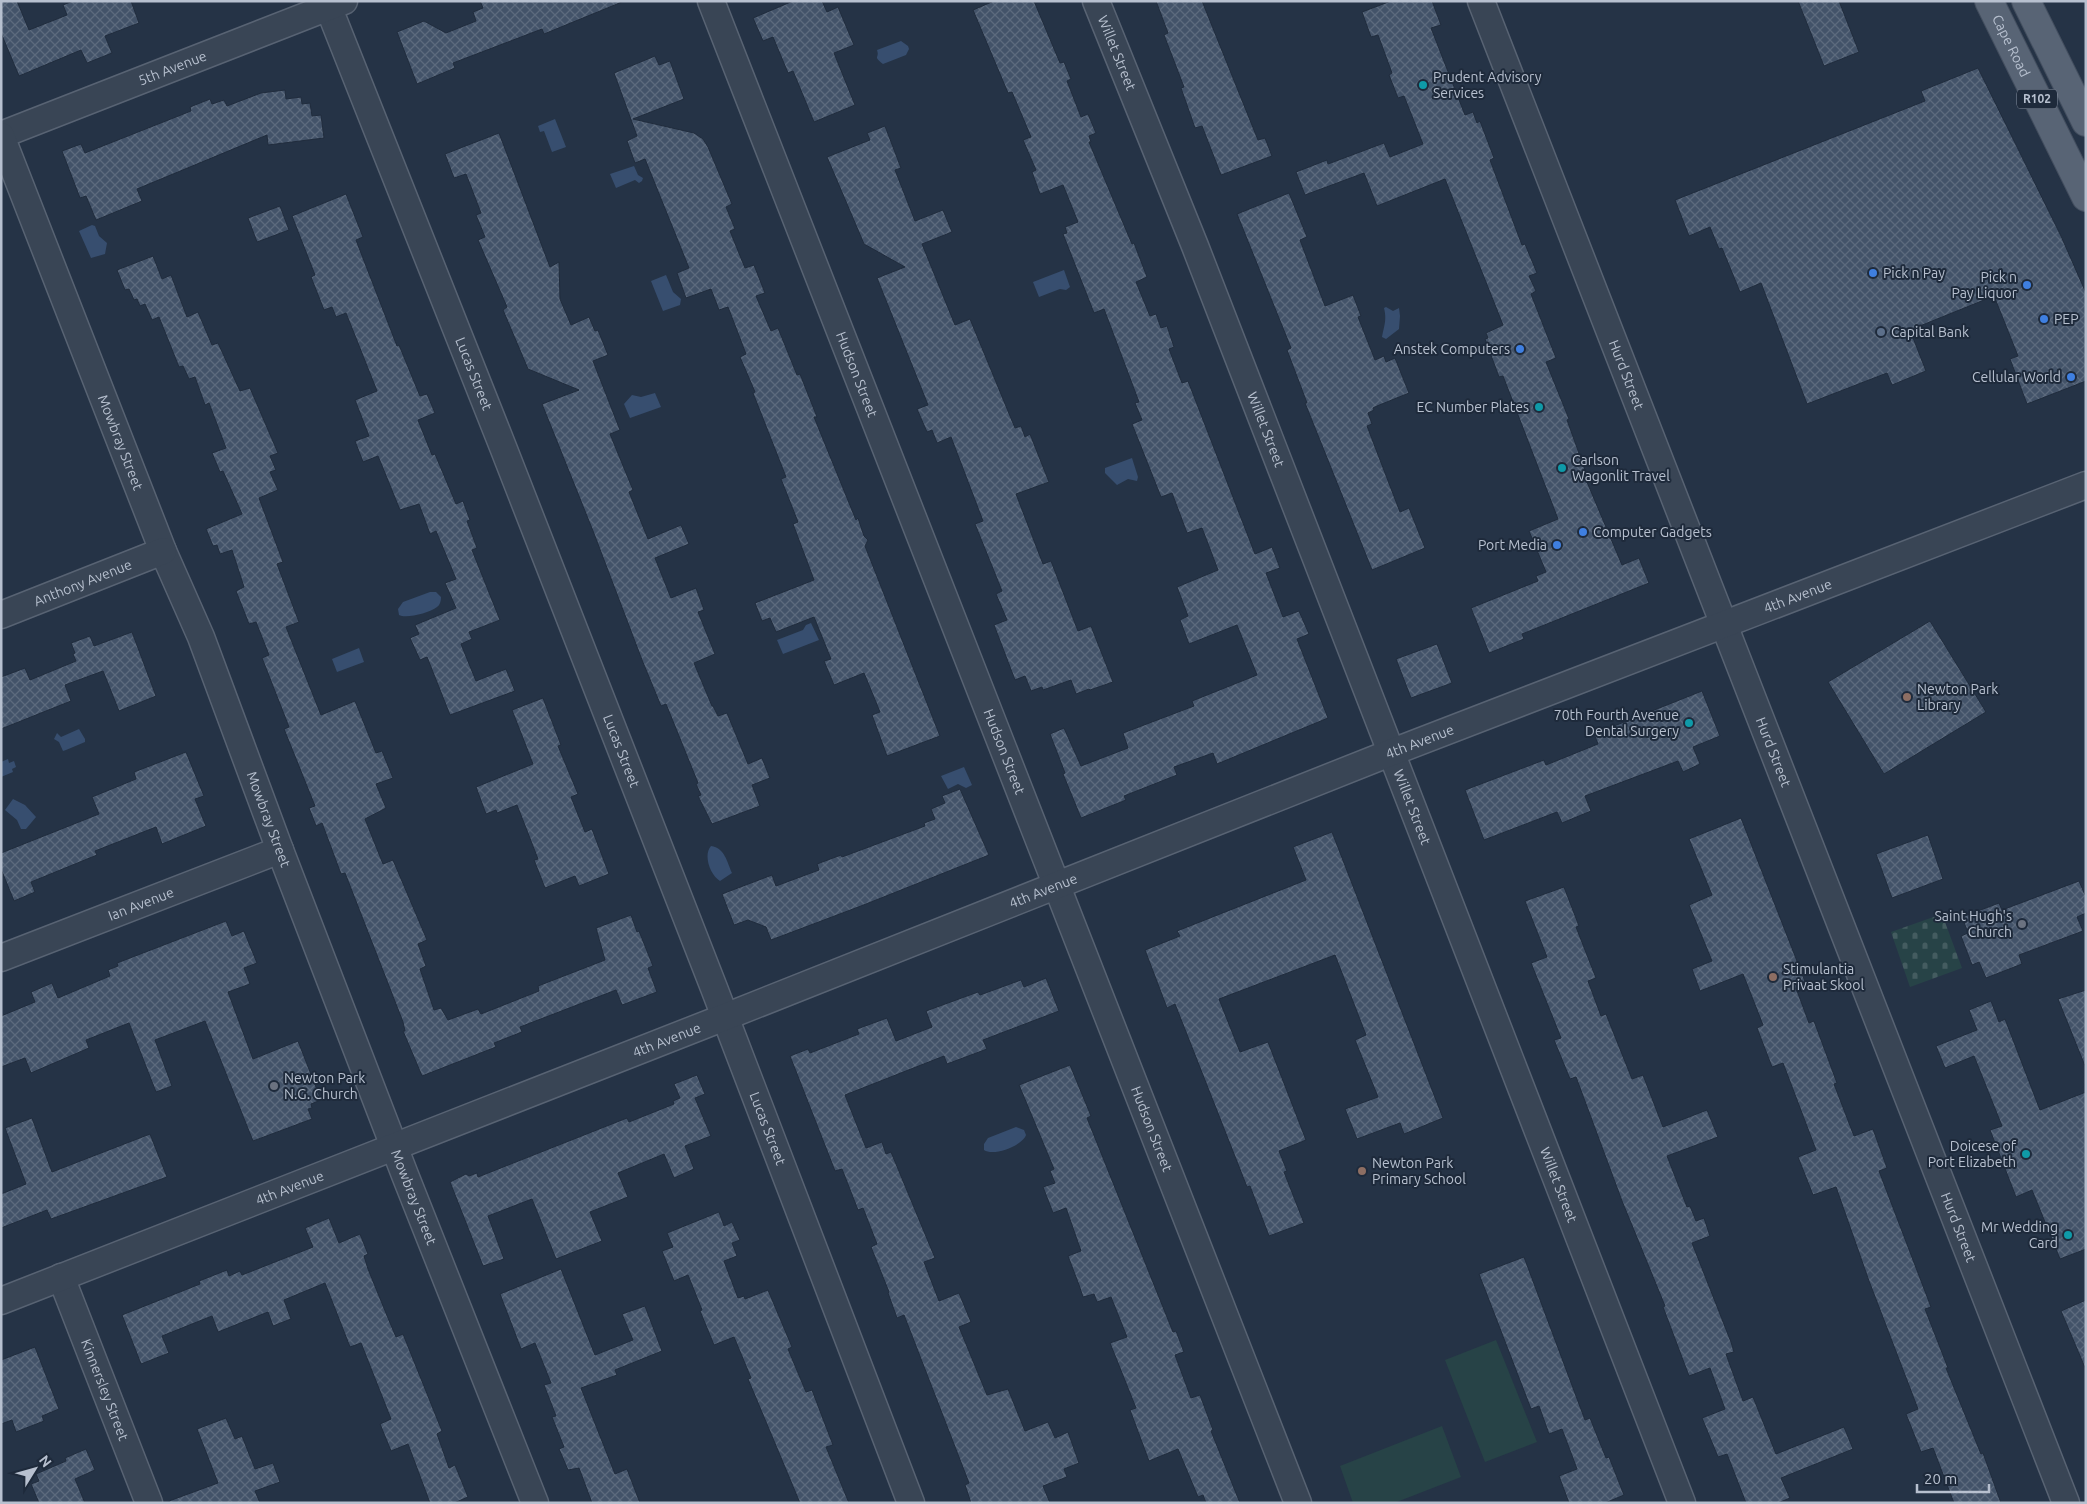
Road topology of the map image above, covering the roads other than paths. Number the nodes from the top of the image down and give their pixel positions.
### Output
1 (711, 1) edge
2 (1096, 1) edge
3 (1481, 1) edge
4 (1989, 1) edge
5 (2026, 1) edge
6 (333, 3) edge
7 (2086, 122) edge
8 (1, 135) edge
9 (2086, 197) edge
10 (2086, 485) edge
11 (163, 551) junction
12 (1, 615) edge
13 (1724, 624) junction
14 (1390, 753) junction
15 (280, 850) junction
16 (1056, 885) junction
17 (1, 958) edge
18 (725, 1017) junction
19 (394, 1147) junction
20 (61, 1277) junction
21 (1, 1301) edge
22 (149, 1503) edge
23 (535, 1503) edge
24 (911, 1503) edge
25 (1298, 1503) edge
26 (1682, 1503) edge
27 (2066, 1503) edge

1 - 16 street, Hudson Street
2 - 14 street, Willet Street
3 - 13 street, Hurd Street
4 - 9 main road, Cape Road / R102
5 - 7 main road, R102
6 - 8 street, 5th Avenue
6 - 18 street, Lucas Street
8 - 11 street, Mowbray Street
10 - 13 street, 4th Avenue
11 - 12 street, Anthony Avenue
11 - 15 street, Mowbray Street
13 - 14 street, 4th Avenue
13 - 27 street, Hurd Street
14 - 16 street, 4th Avenue
14 - 26 street, Willet Street
15 - 17 street, Ian Avenue
15 - 19 street, Mowbray Street
16 - 18 street, 4th Avenue
16 - 25 street, Hudson Street
18 - 19 street, 4th Avenue
18 - 24 street, Lucas Street
19 - 20 street, 4th Avenue
19 - 23 street, Mowbray Street
20 - 21 street, 4th Avenue
20 - 22 street, Kinnersley Street

